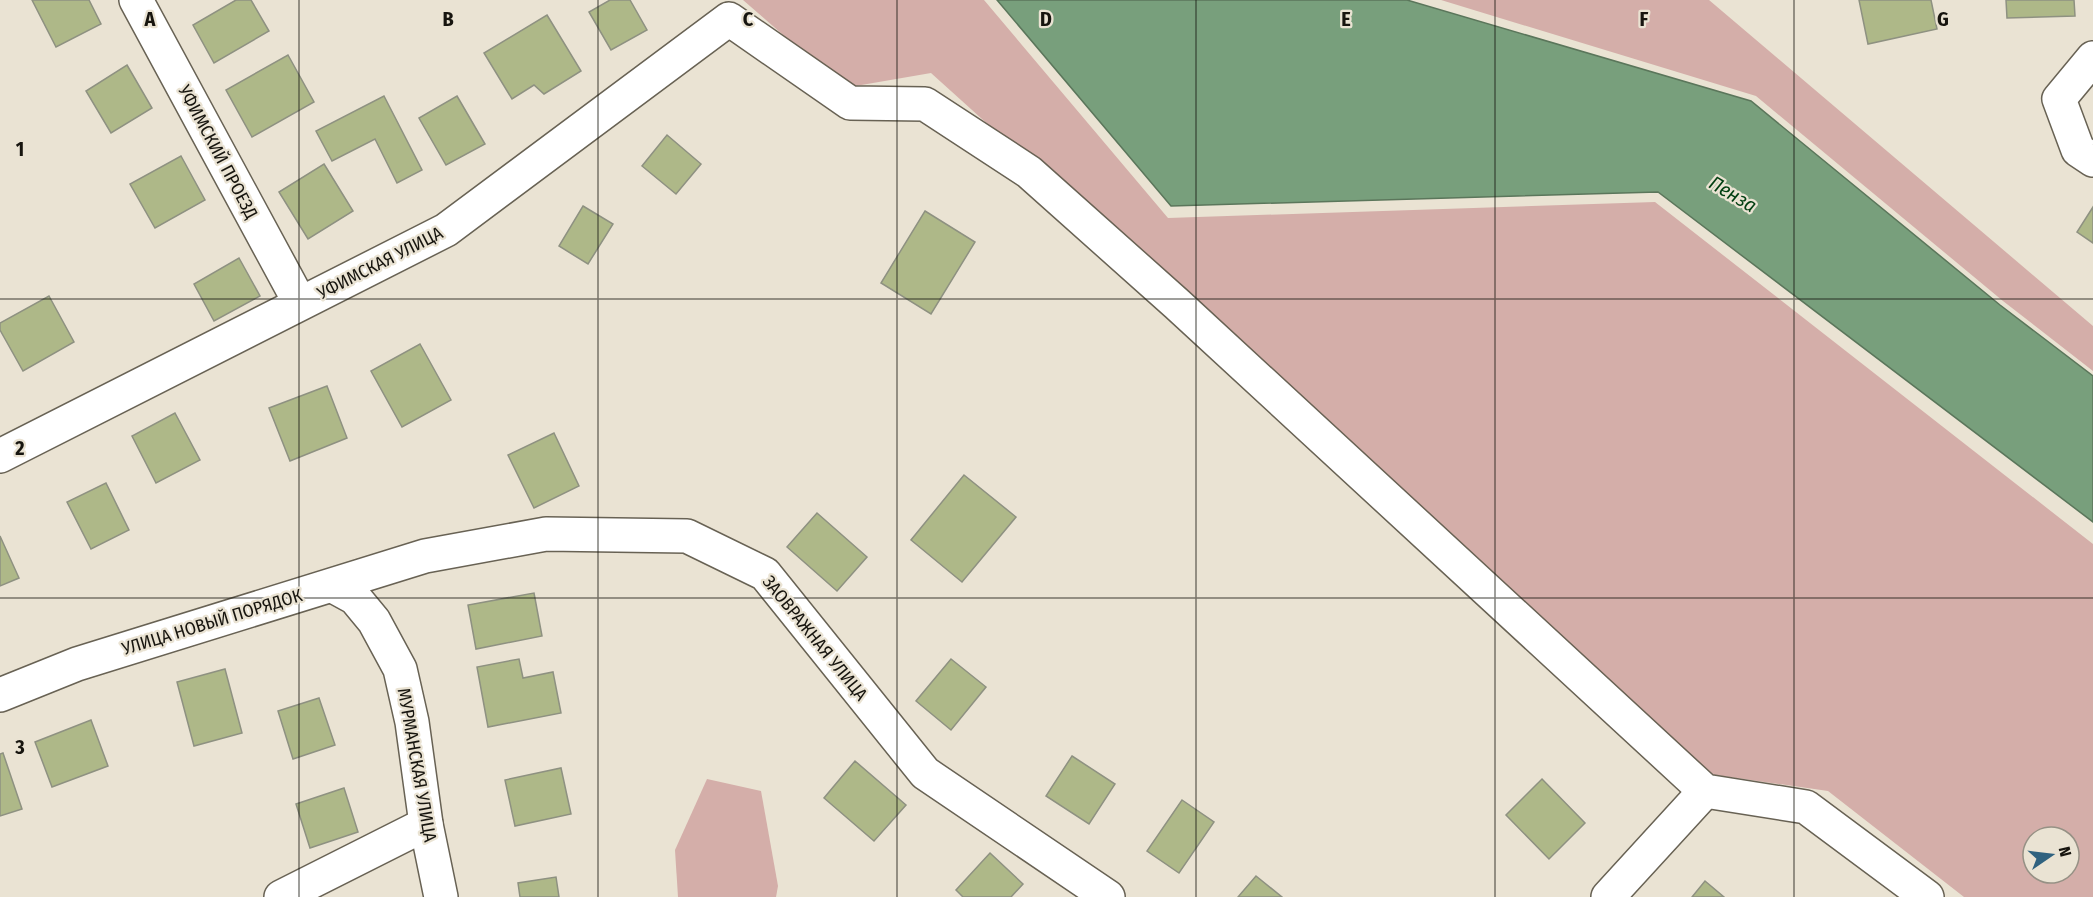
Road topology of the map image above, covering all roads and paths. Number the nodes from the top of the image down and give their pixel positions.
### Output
1 (136, 0) edge
2 (2093, 58) edge
3 (2093, 159) edge
4 (300, 303) junction
5 (0, 456) edge
6 (425, 556) joint
7 (333, 586) junction
8 (0, 695) edge
9 (1705, 791) junction
10 (426, 824) junction
11 (281, 897) edge
12 (441, 897) edge
13 (1108, 897) edge
14 (1608, 897) edge
15 (1927, 897) edge

1 - 4 street, УФИМСКИЙ ПРОЕЗД
2 - 3 street
4 - 5 street, УФИМСКАЯ УЛИЦА
4 - 9 street, УФИМСКАЯ УЛИЦА
6 - 7 street, УЛИЦА НОВЫЙ ПОРЯДОК
6 - 13 street, ЗАОВРАЖНАЯ УЛИЦА
7 - 8 street, УЛИЦА НОВЫЙ ПОРЯДОК
7 - 10 street, МУРМАНСКАЯ УЛИЦА
9 - 14 street
9 - 15 street
10 - 11 street
10 - 12 street, МУРМАНСКАЯ УЛИЦА

